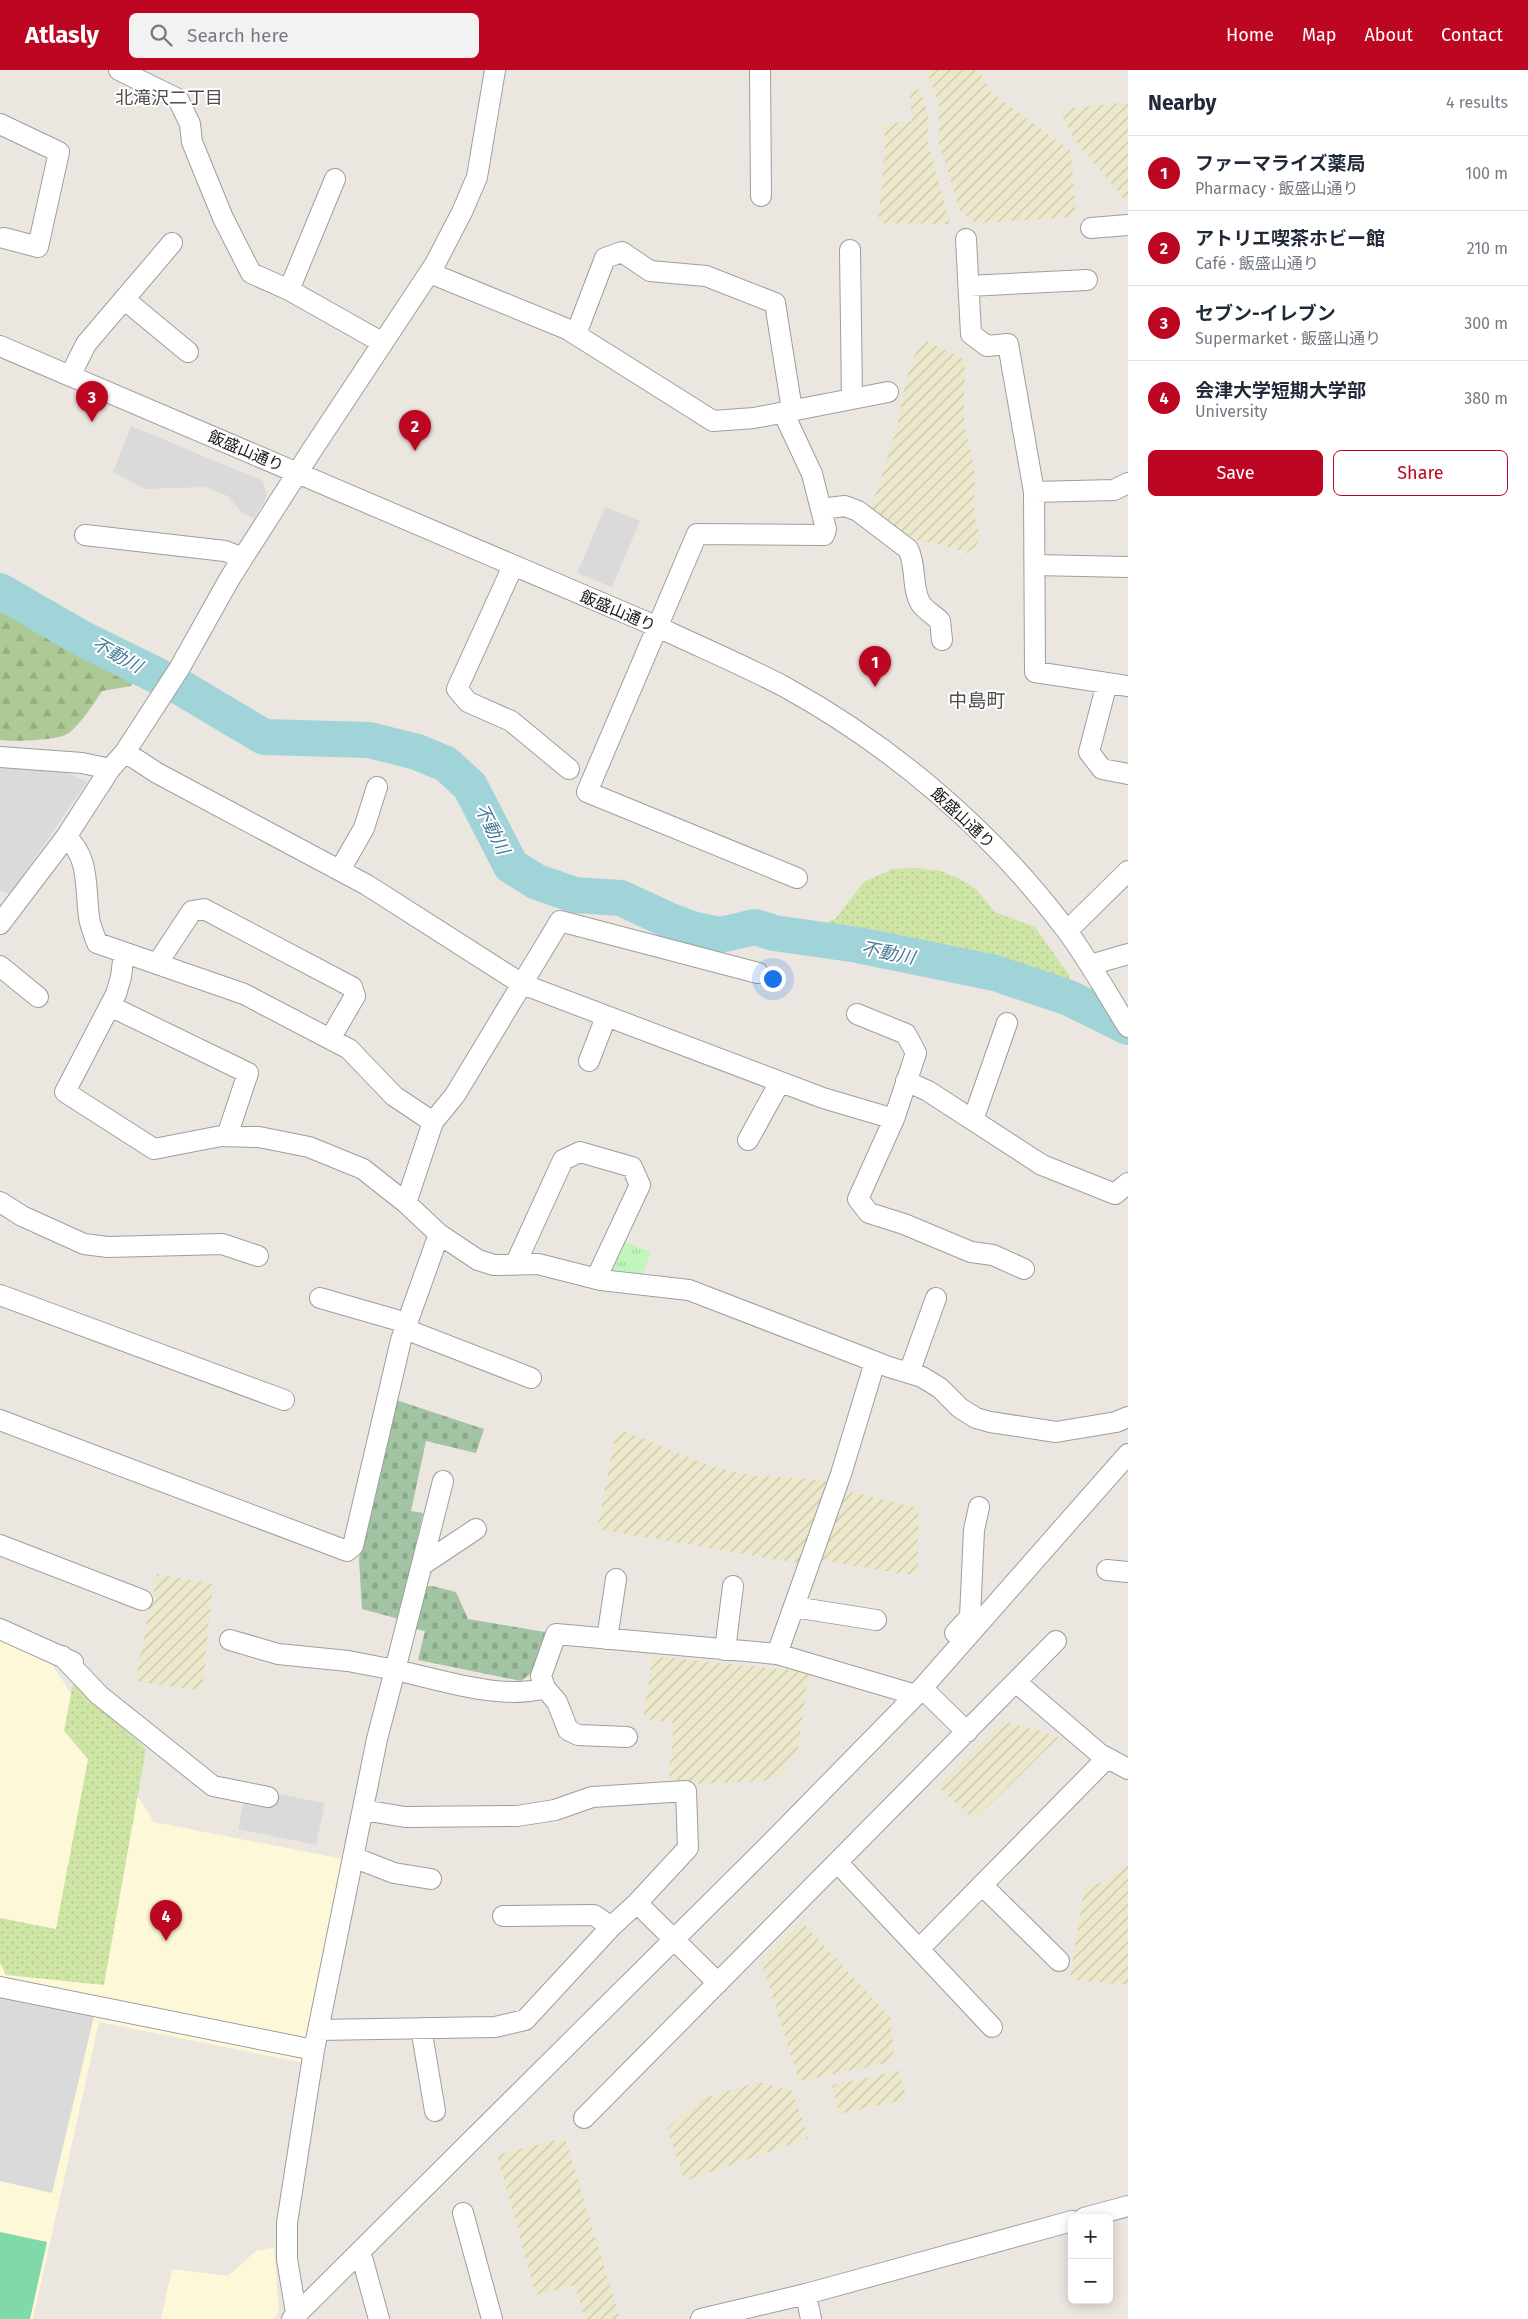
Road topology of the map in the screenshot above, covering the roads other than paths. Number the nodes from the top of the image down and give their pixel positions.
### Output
1 (119, 70) edge
2 (495, 70) edge
3 (760, 70) edge
4 (0, 124) edge
5 (335, 179) dead end
6 (761, 196) dead end
7 (1128, 225) edge
8 (1091, 228) dead end
9 (4, 238) dead end
10 (966, 239) dead end
11 (172, 243) dead end
12 (850, 250) dead end
13 (430, 273) junction
14 (1088, 280) dead end
15 (969, 286) junction
16 (289, 290) junction
17 (124, 299) junction
18 (576, 334) junction
19 (383, 343) junction
20 (0, 346) edge
21 (188, 352) dead end
22 (70, 376) junction
23 (888, 392) dead end
24 (852, 399) junction
25 (787, 411) junction
26 (298, 473) junction
27 (1128, 483) edge
28 (1034, 492) junction
29 (821, 509) junction
30 (85, 535) dead end
31 (243, 558) junction
32 (1035, 565) junction
33 (512, 566) junction
34 (1128, 567) edge
35 (658, 627) junction
36 (942, 640) dead end
37 (1107, 683) junction
38 (1128, 686) edge
39 (125, 752) junction
40 (0, 757) edge
41 (110, 769) junction
42 (569, 769) dead end
43 (1128, 774) edge
44 (377, 787) dead end
45 (66, 837) junction
46 (340, 870) junction
47 (1128, 871) edge
48 (797, 878) dead end
49 (0, 924) edge
50 (1067, 931) junction
51 (124, 953) junction
52 (1128, 954) edge
53 (157, 964) junction
54 (1090, 965) junction
55 (0, 966) edge
56 (758, 972) dead end
57 (522, 984) junction
58 (38, 997) dead end
59 (110, 1006) junction
60 (857, 1014) dead end
61 (606, 1017) junction
62 (1124, 1021) edge
63 (1007, 1023) dead end
64 (330, 1039) junction
65 (589, 1061) dead end
66 (906, 1081) junction
67 (780, 1082) junction
68 (894, 1119) junction
69 (973, 1120) junction
70 (433, 1122) junction
71 (227, 1136) junction
72 (748, 1140) dead end
73 (1128, 1183) edge
74 (0, 1202) edge
75 (406, 1203) junction
76 (439, 1234) junction
77 (258, 1256) dead end
78 (515, 1265) junction
79 (1024, 1269) dead end
80 (596, 1279) junction
81 (0, 1295) edge
82 (320, 1298) dead end
83 (936, 1298) dead end
84 (406, 1326) junction
85 (875, 1362) junction
86 (909, 1373) junction
87 (531, 1378) dead end
88 (284, 1400) dead end
89 (1128, 1417) edge
90 (0, 1420) edge
91 (1128, 1454) edge
92 (443, 1481) dead end
93 (979, 1507) dead end
94 (476, 1530) dead end
95 (0, 1545) edge
96 (422, 1565) junction
97 (1107, 1570) dead end
98 (1128, 1572) edge
99 (616, 1579) dead end
100 (732, 1586) dead end
101 (142, 1600) dead end
102 (794, 1607) junction
103 (876, 1620) dead end
104 (0, 1629) edge
105 (607, 1639) junction
106 (230, 1640) dead end
107 (1056, 1641) dead end
108 (725, 1650) junction
109 (778, 1654) junction
110 (62, 1656) junction
111 (80, 1666) dead end
112 (395, 1670) junction
113 (1016, 1682) junction
114 (545, 1688) junction
115 (914, 1691) junction
116 (967, 1732) junction
117 (627, 1737) dead end
118 (1107, 1758) junction
119 (1128, 1769) edge
120 (268, 1797) dead end
121 (363, 1810) junction
122 (353, 1857) junction
123 (836, 1862) junction
124 (431, 1879) dead end
125 (982, 1885) junction
126 (637, 1902) junction
127 (503, 1916) dead end
128 (611, 1926) junction
129 (674, 1939) junction
130 (920, 1948) junction
131 (1059, 1961) dead end
132 (718, 1983) junction
133 (0, 1987) edge
134 (992, 2027) dead end
135 (421, 2028) junction
136 (318, 2030) junction
137 (314, 2050) junction
138 (435, 2111) dead end
139 (584, 2118) dead end
140 (1128, 2206) edge
141 (463, 2213) dead end
142 (1099, 2214) edge
143 (1068, 2222) edge
144 (363, 2261) dead end
145 (806, 2294) junction
146 (295, 2317) edge
147 (380, 2319) edge
148 (492, 2319) edge
149 (701, 2319) edge
150 (811, 2319) edge

1 - 16 street
2 - 13 street
3 - 6 street
4 - 9 street
5 - 16 street
7 - 8 street
10 - 15 street
11 - 17 street
12 - 24 street
13 - 18 street
13 - 19 street
14 - 15 street
15 - 28 street
16 - 19 street
17 - 21 street
17 - 22 street
18 - 25 street
18 - 25 street
19 - 26 street
20 - 22 street, 飯盛山通り
22 - 26 street, 飯盛山通り
23 - 24 street
24 - 25 street
25 - 29 street
26 - 31 street
26 - 33 street, 飯盛山通り
27 - 28 street
28 - 32 street
29 - 35 street
29 - 36 street
30 - 31 street
31 - 39 street
32 - 34 street
32 - 37 street
33 - 35 street, 飯盛山通り
33 - 42 street
35 - 48 street
35 - 50 street, 飯盛山通り
37 - 38 street
37 - 43 street
39 - 41 street
39 - 46 street
40 - 41 street
41 - 45 street
44 - 46 street
45 - 49 street
45 - 51 street
46 - 57 street
47 - 50 street
50 - 54 street, 飯盛山通り
51 - 53 street
51 - 59 street
52 - 54 street
53 - 64 street
53 - 64 street
54 - 62 street, 飯盛山通り
55 - 58 street
56 - 57 street
57 - 61 street
57 - 70 street
59 - 71 street
59 - 71 street
60 - 66 street
61 - 65 street
61 - 67 street
63 - 69 street
64 - 70 street
66 - 68 street
66 - 69 street
67 - 68 street
67 - 72 street
68 - 79 street
69 - 73 street
70 - 75 street
71 - 75 street
74 - 77 street
75 - 76 street
76 - 78 street
76 - 84 street
78 - 80 street
78 - 80 street
80 - 85 street
81 - 88 street
82 - 84 street
83 - 86 street
84 - 87 street
84 - 90 street
85 - 86 street
85 - 102 street
86 - 89 street
91 - 115 street
92 - 96 street
93 - 115 street
94 - 96 street
95 - 101 street
96 - 112 street
97 - 98 street
99 - 105 street
100 - 108 street
102 - 103 street
102 - 109 street
104 - 110 street
105 - 108 street
105 - 114 street
106 - 112 street
107 - 113 street
108 - 109 street
109 - 115 street
110 - 111 street
110 - 120 street
112 - 114 street
112 - 121 street
113 - 116 street
113 - 118 street
114 - 117 street
115 - 116 street
115 - 129 street
116 - 123 street
118 - 119 street
118 - 125 street
121 - 122 street
121 - 126 street
122 - 124 street
122 - 136 street
123 - 130 street
123 - 132 street
125 - 130 street
125 - 131 street
126 - 128 street
126 - 129 street
127 - 128 street
128 - 135 street
129 - 132 street
129 - 146 street
130 - 134 street
132 - 139 street
133 - 137 street
135 - 136 street
135 - 138 street
136 - 137 street
137 - 146 street
140 - 142 street
141 - 148 street
143 - 145 street
144 - 147 street
145 - 149 street
145 - 150 street

